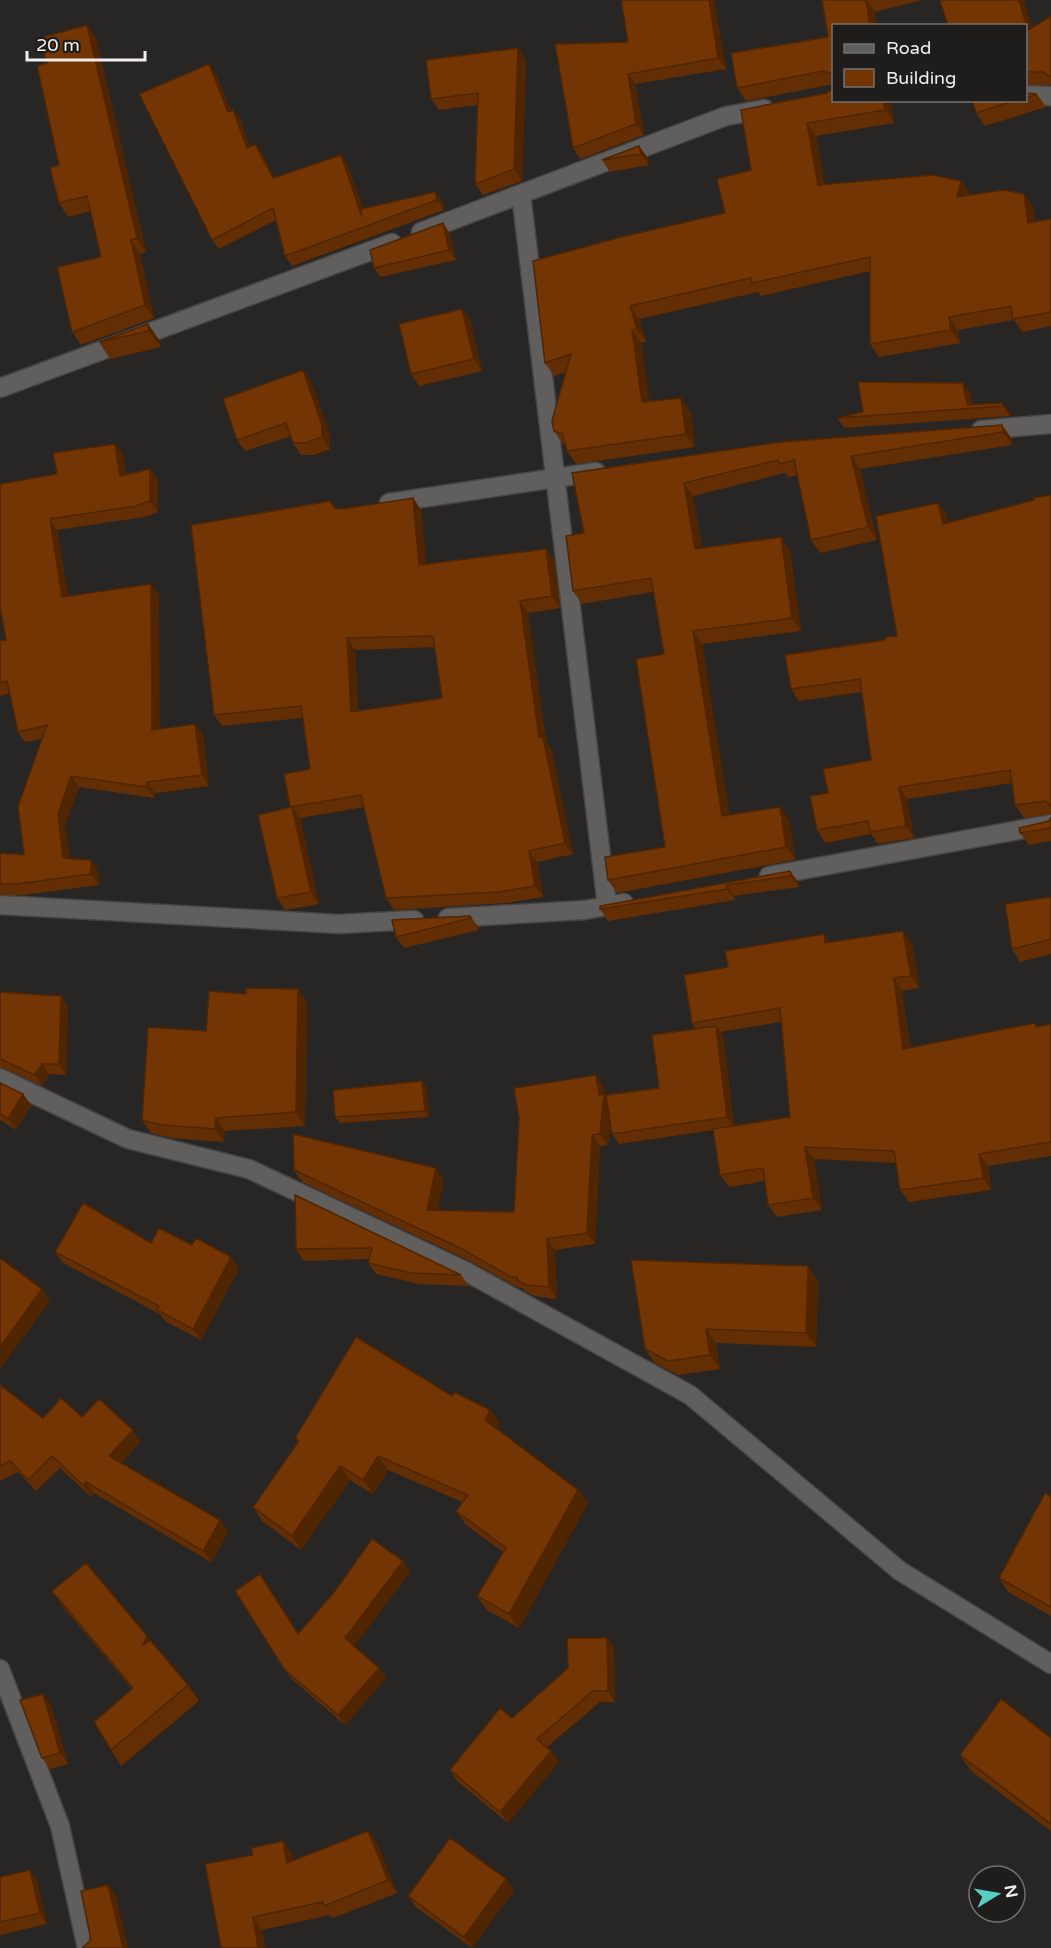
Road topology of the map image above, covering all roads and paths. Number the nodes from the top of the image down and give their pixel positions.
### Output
1 (1027, 95) edge
2 (1051, 96) edge
3 (780, 106) edge
4 (521, 194) junction
5 (0, 388) edge
6 (1051, 424) edge
7 (968, 430) edge
8 (615, 470) edge
9 (557, 478) junction
10 (371, 505) edge
11 (1051, 824) edge
12 (747, 880) edge
13 (642, 900) edge
14 (0, 905) edge
15 (607, 906) junction
16 (0, 1078) edge
17 (1051, 1664) edge
18 (0, 1670) edge
19 (87, 1948) edge

1 - 2 street
3 - 4 street
4 - 5 street
4 - 9 street
6 - 7 street
8 - 9 street
9 - 10 street
9 - 15 street
11 - 12 street
13 - 15 street
14 - 15 street
16 - 17 street
18 - 19 street

